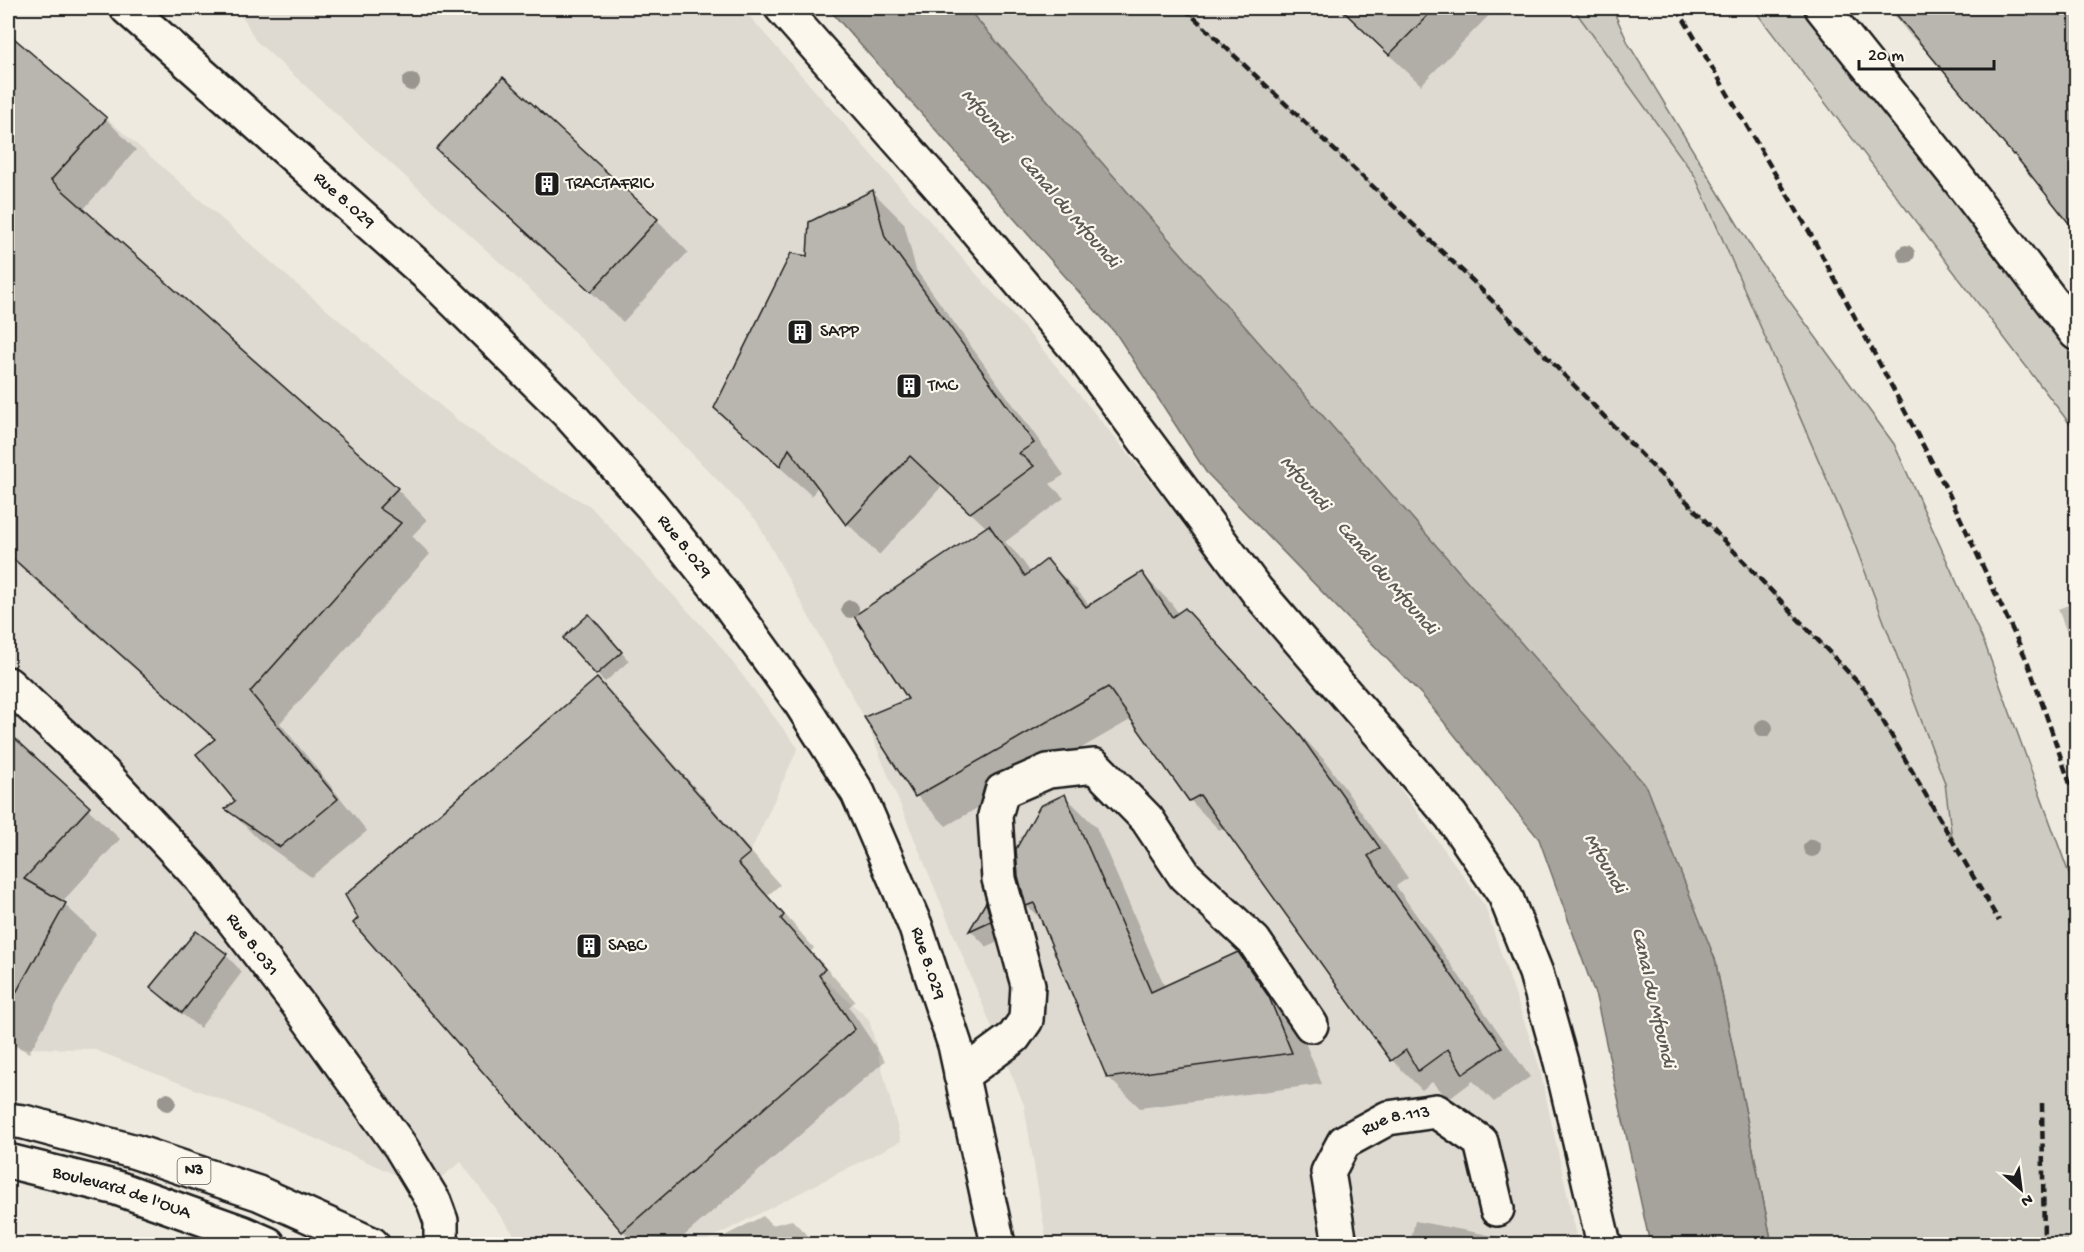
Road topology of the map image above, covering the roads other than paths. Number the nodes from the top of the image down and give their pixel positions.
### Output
1 (127, 8) edge
2 (782, 8) edge
3 (1822, 8) edge
4 (2076, 333) edge
5 (8, 684) edge
6 (1311, 1025) dead end
7 (961, 1076) junction
8 (8, 1120) edge
9 (8, 1161) edge
10 (1497, 1209) dead end
11 (268, 1245) edge
12 (372, 1245) edge
13 (441, 1245) edge
14 (998, 1245) edge
15 (1340, 1245) edge
16 (1604, 1245) edge

1 - 7 main road, Rue 8.029
2 - 16 main road
3 - 4 main road
5 - 13 main road, Rue 8.031
6 - 7 main road
7 - 14 main road, Rue 8.029
8 - 12 main road, N3
9 - 11 main road, Boulevard de l'OUA / N3
10 - 15 main road, Rue 8.113

